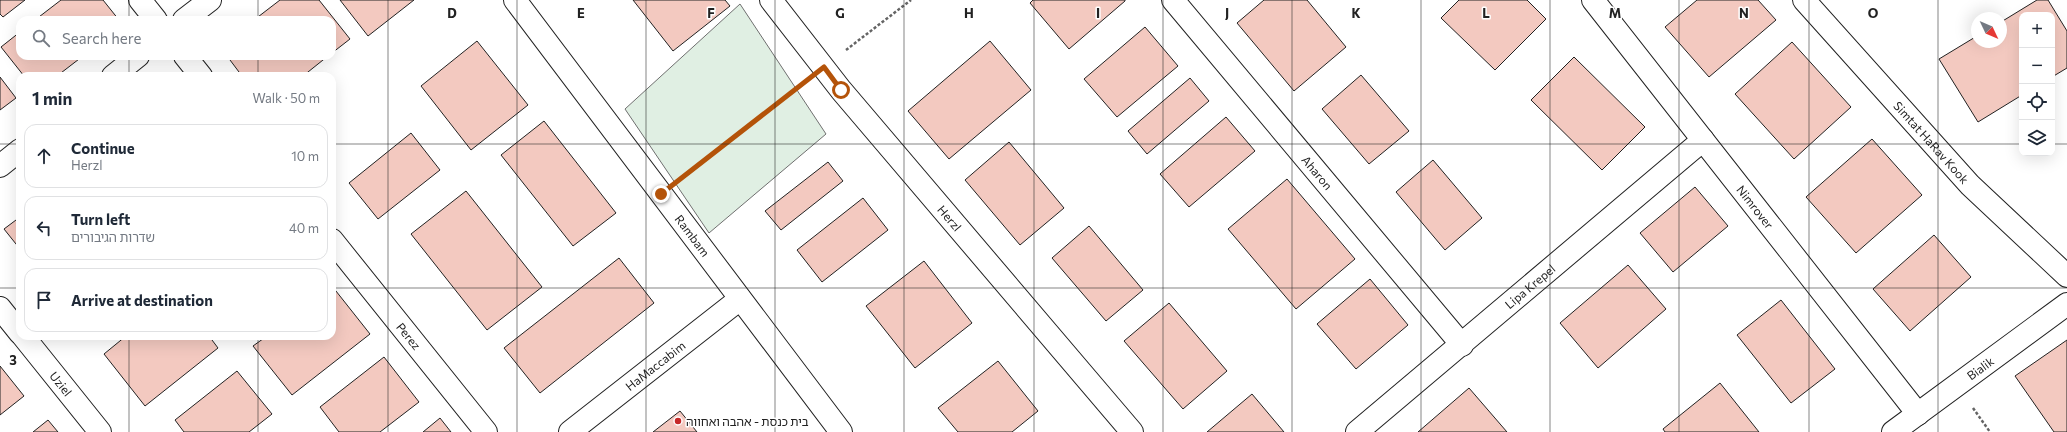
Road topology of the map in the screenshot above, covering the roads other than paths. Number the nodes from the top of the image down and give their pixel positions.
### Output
1 (140, 0) edge
2 (210, 0) edge
3 (515, 0) edge
4 (771, 0) edge
5 (1173, 0) edge
6 (1592, 0) edge
7 (1804, 0) edge
8 (153, 16) edge
9 (189, 16) edge
10 (133, 60) edge
11 (188, 60) edge
12 (118, 72) edge
13 (198, 72) edge
14 (1703, 140) junction
15 (16, 153) edge
16 (0, 166) edge
17 (336, 245) edge
18 (2067, 276) edge
19 (740, 299) junction
20 (2067, 304) edge
21 (0, 308) edge
22 (16, 328) edge
23 (26, 340) edge
24 (1462, 345) junction
25 (1918, 414) junction
26 (100, 432) edge
27 (486, 432) edge
28 (570, 432) edge
29 (841, 432) edge
30 (1132, 432) edge
31 (1357, 432) edge
32 (1893, 432) edge

1 - 8 street
2 - 9 street
3 - 19 street, Rambam
4 - 30 street, Herzl
5 - 24 street, Aharon
6 - 14 street, Nimrover
7 - 18 street, Simtat HaRav Kook
10 - 12 street
11 - 13 street
14 - 24 street, Lipa Krepel
14 - 25 street, Nimrover
15 - 16 street
17 - 27 street, Perez
19 - 28 street, HaMaccabim
19 - 29 street, Rambam
20 - 25 street, Bialik
21 - 22 street
23 - 26 street, Uziel
24 - 31 street, Lipa Krepel
25 - 32 street, Bialik

